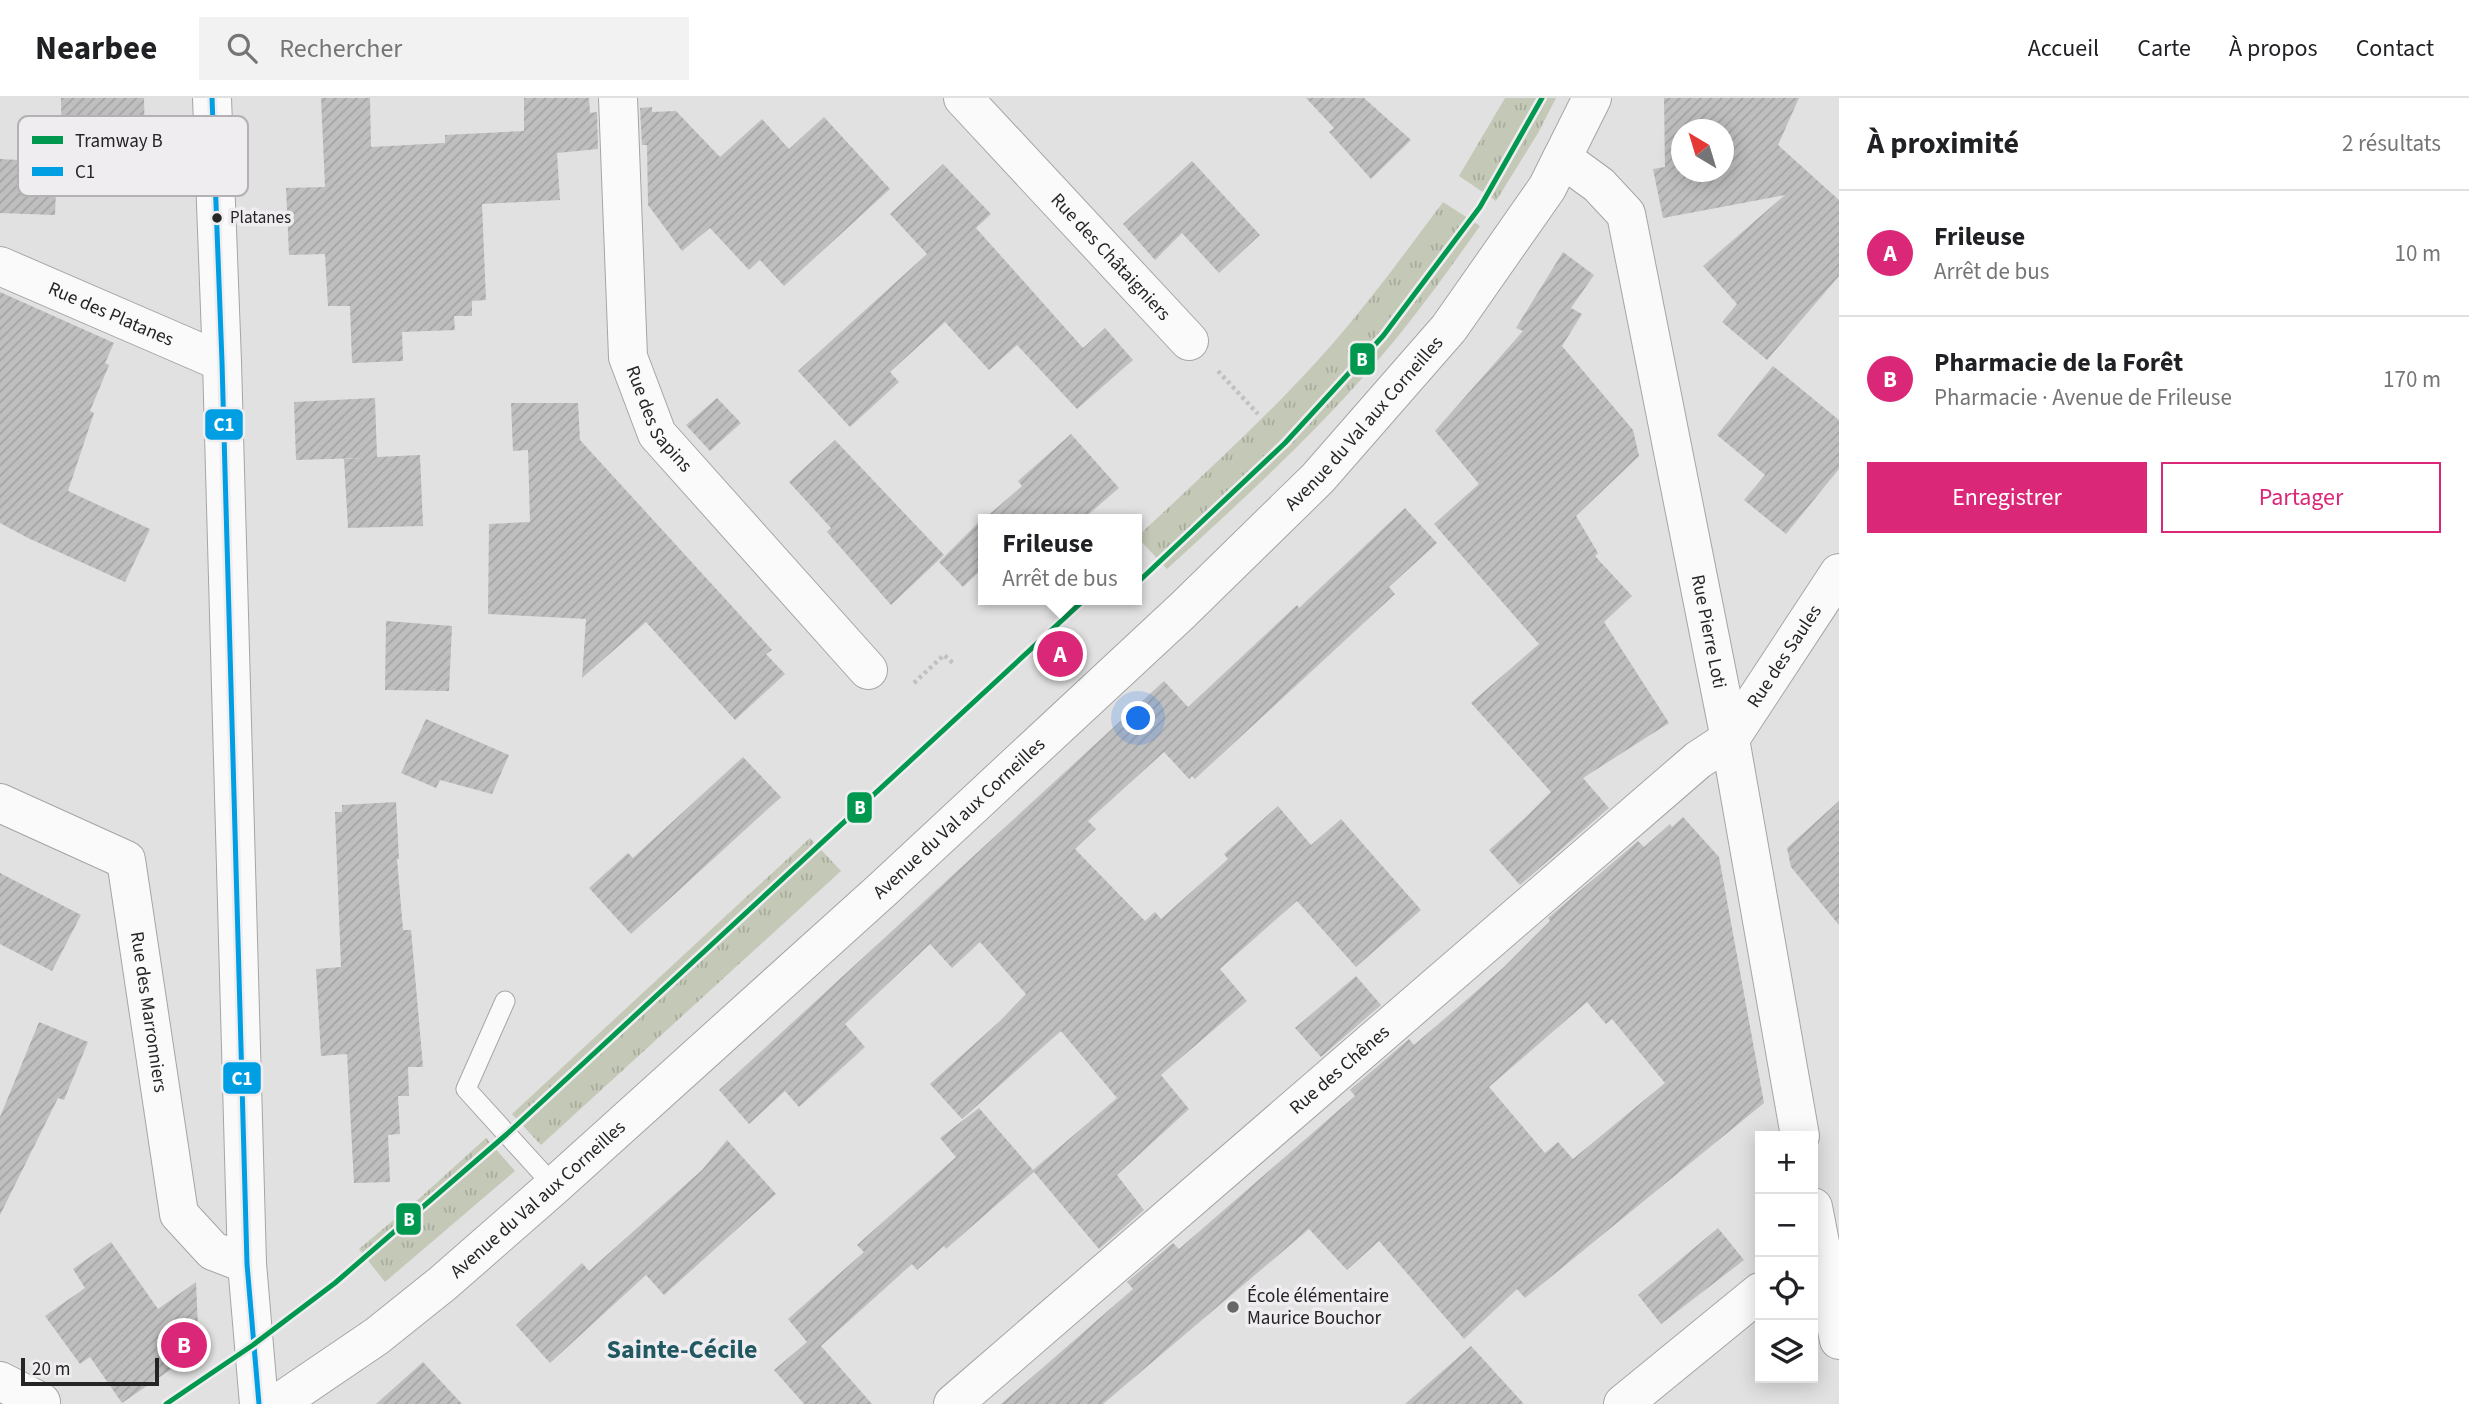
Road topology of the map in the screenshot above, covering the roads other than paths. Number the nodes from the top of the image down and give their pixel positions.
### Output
1 (212, 98) edge
2 (618, 98) edge
3 (963, 98) edge
4 (1592, 98) edge
5 (213, 116) edge
6 (1562, 158) junction
7 (216, 196) edge
8 (0, 267) edge
9 (1189, 341) road end
10 (222, 362) junction
11 (1839, 573) edge
12 (868, 670) dead end
13 (1730, 739) junction
14 (0, 803) edge
15 (505, 1000) dead end
16 (1799, 1131) edge
17 (554, 1186) junction
18 (1818, 1223) edge
19 (1824, 1242) edge
20 (247, 1264) junction
21 (1755, 1296) edge
22 (1839, 1340) edge
23 (0, 1381) edge
24 (41, 1402) dead end
25 (259, 1404) edge
26 (277, 1404) edge
27 (953, 1404) edge
28 (1622, 1404) edge

1 - 5 street
2 - 12 street, Rue des Sapins
3 - 9 street, Rue des Châtaigniers
4 - 6 street, Avenue du Val aux Corneilles
6 - 13 street, Rue Pierre Loti
6 - 17 street, Avenue du Val aux Corneilles
7 - 10 street
8 - 10 street, Rue des Platanes
10 - 20 street
11 - 13 street, Rue des Saules
13 - 16 street, Rue Pierre Loti
13 - 27 street, Rue des Chênes
14 - 20 street, Rue des Marronniers
15 - 17 lane
17 - 26 street, Avenue du Val aux Corneilles
18 - 19 street
19 - 22 street
20 - 25 street
21 - 28 street
23 - 24 street

